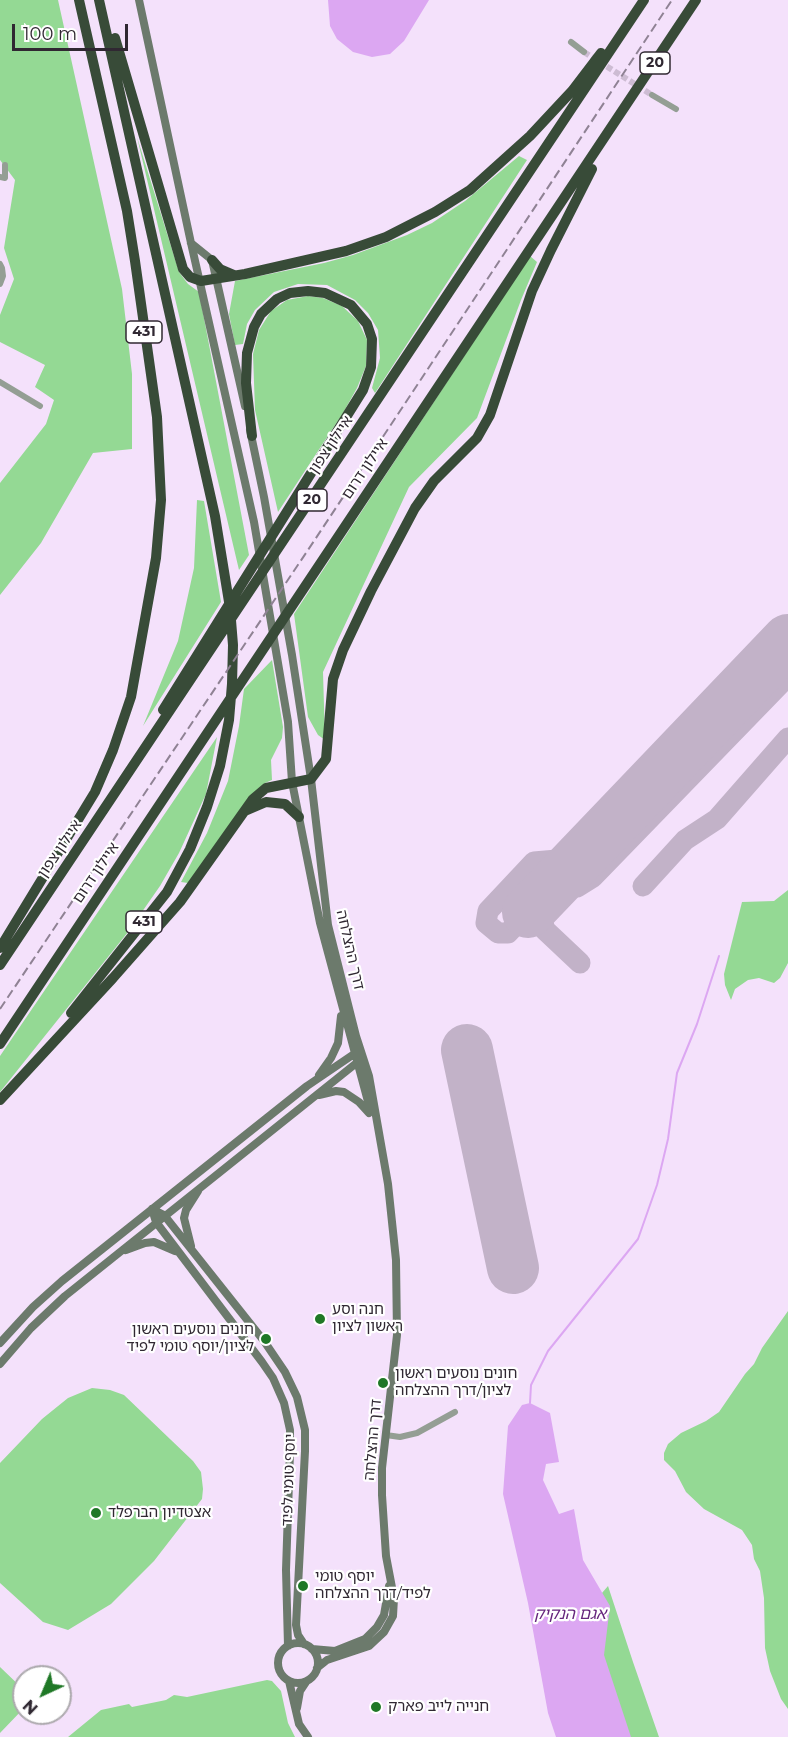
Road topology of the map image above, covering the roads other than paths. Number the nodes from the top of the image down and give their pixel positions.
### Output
1 (101, 0) edge
2 (139, 0) edge
3 (642, 0) edge
4 (696, 0) edge
5 (80, 1) edge
6 (571, 42) dead end
7 (584, 52) tunnel mouth
8 (652, 95) tunnel mouth
9 (676, 109) dead end
10 (613, 127) junction
11 (5, 165) dead end
12 (0, 177) edge
13 (191, 243) junction
14 (212, 260) junction
15 (0, 264) edge
16 (237, 275) junction
17 (216, 279) junction
18 (201, 281) junction
19 (0, 284) edge
20 (0, 382) edge
21 (40, 406) dead end
22 (252, 436) junction
23 (132, 769) junction
24 (311, 779) junction
25 (292, 782) junction
26 (244, 811) junction
27 (299, 817) junction
28 (0, 948) edge
29 (0, 965) edge
30 (341, 1006) junction
31 (0, 1044) edge
32 (358, 1057) junction
33 (25, 1072) junction
34 (307, 1086) junction
35 (310, 1099) junction
36 (0, 1100) edge
37 (372, 1117) junction
38 (383, 1160) junction
39 (203, 1184) junction
40 (152, 1209) junction
41 (164, 1215) junction
42 (156, 1222) junction
43 (192, 1249) junction
44 (120, 1252) junction
45 (180, 1254) junction
46 (0, 1343) edge
47 (0, 1364) edge
48 (455, 1412) dead end
49 (386, 1435) junction
50 (389, 1579) junction
51 (304, 1644) junction
52 (288, 1647) junction
53 (312, 1649) junction
54 (318, 1668) junction
55 (289, 1681) junction
56 (306, 1682) junction
57 (296, 1714) junction
58 (308, 1737) edge

1 - 18 highway
1 - 33 highway, 431
2 - 13 street, דרך ההצלחה
3 - 16 highway
3 - 23 highway, איילון צפון / 20
4 - 10 highway, איילון דרום / 20
5 - 28 highway, 431
6 - 7 street
8 - 9 street
10 - 24 highway
10 - 31 highway, איילון דרום / 20
11 - 12 street
13 - 14 street
13 - 18 street, דרך ההצלחה
14 - 16 highway
14 - 17 street, דרך ההצלחה
15 - 19 street
16 - 17 highway
17 - 18 highway
17 - 22 street, דרך ההצלחה
18 - 25 street, דרך ההצלחה
20 - 21 street
22 - 23 highway
22 - 24 street, דרך ההצלחה
23 - 29 highway, איילון צפון / 20
24 - 25 highway
24 - 32 street, דרך ההצלחה
25 - 26 highway
25 - 27 street, דרך ההצלחה
26 - 27 highway
26 - 33 highway
27 - 30 street, דרך ההצלחה
30 - 32 street, דרך ההצלחה
30 - 34 street
32 - 34 street
32 - 35 street
32 - 37 street, דרך ההצלחה
32 - 38 street, דרך ההצלחה
33 - 36 highway
34 - 40 street
35 - 37 street
35 - 39 street
37 - 38 street, דרך ההצלחה
38 - 49 street, דרך ההצלחה
39 - 41 street
39 - 43 street
40 - 41 street, יוסף טומי לפיד
40 - 42 street, יוסף טומי לפיד
40 - 46 street
41 - 42 street
41 - 43 street, יוסף טומי לפיד
42 - 44 street
42 - 45 street, יוסף טומי לפיד
43 - 51 street, יוסף טומי לפיד
44 - 45 street
44 - 47 street
45 - 52 street, יוסף טומי לפיד
48 - 49 street
49 - 50 street, דרך ההצלחה
50 - 53 street, דרך ההצלחה
50 - 54 street, דרך ההצלחה
51 - 52 street
51 - 53 street
52 - 55 street
53 - 54 street
54 - 56 street
55 - 56 street
55 - 57 street
56 - 57 street
57 - 58 street

